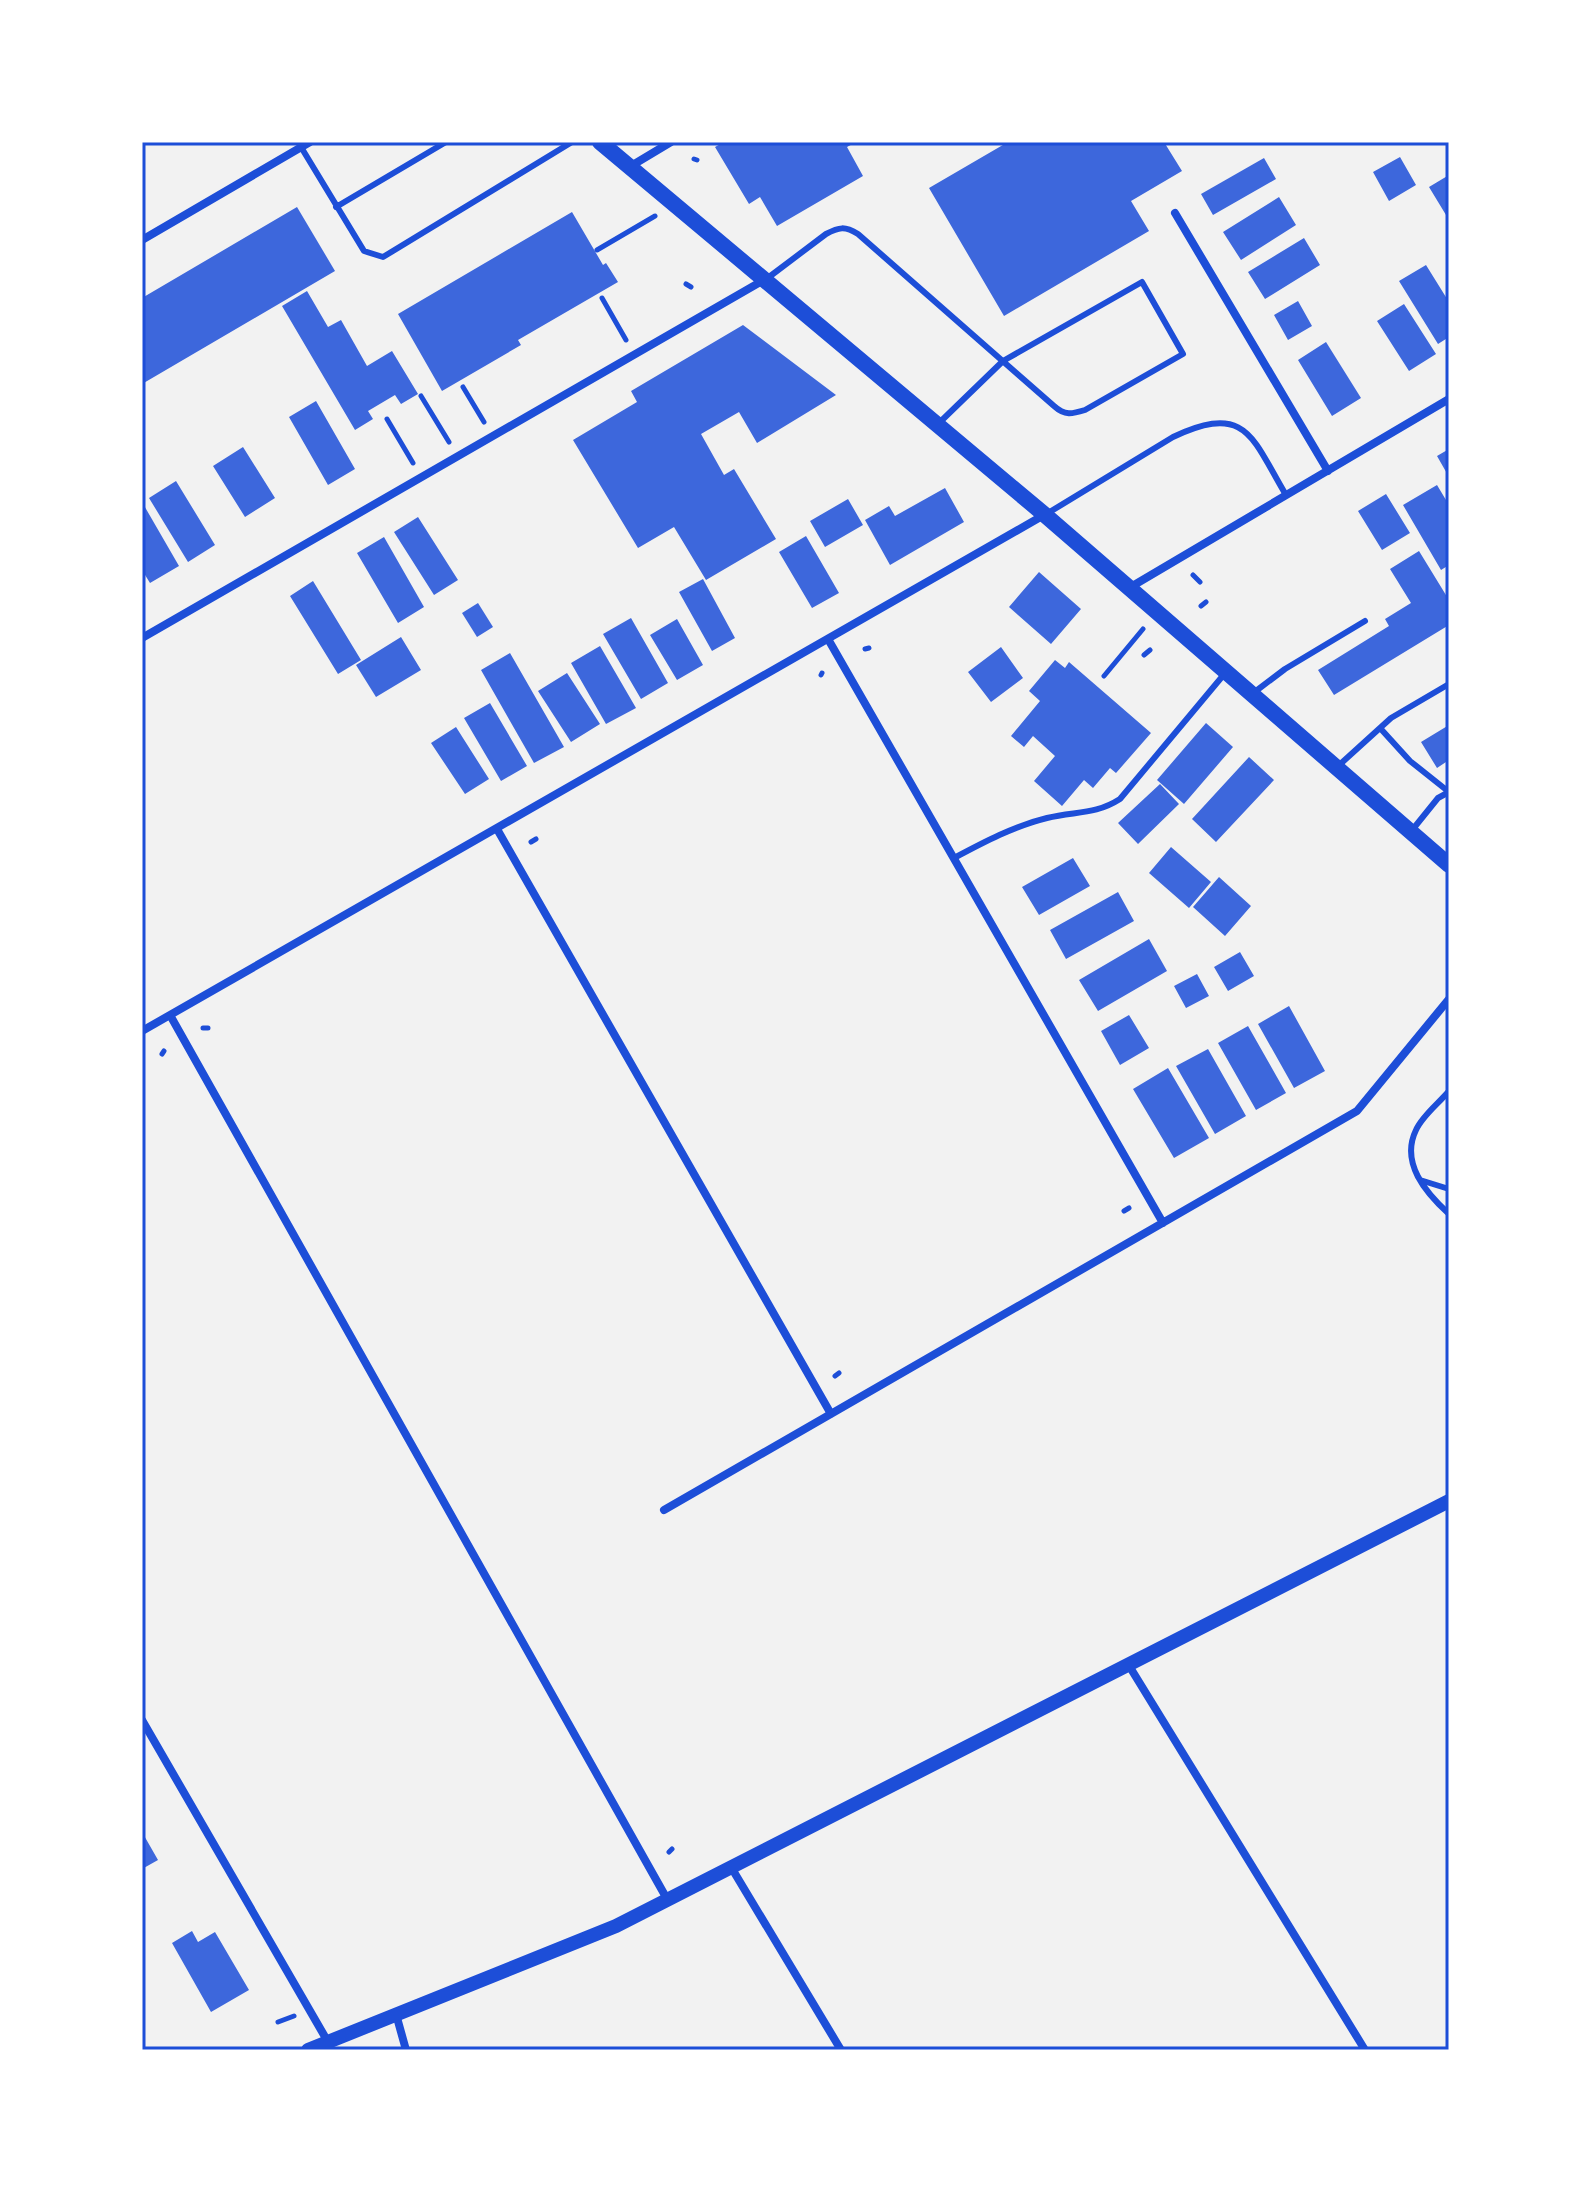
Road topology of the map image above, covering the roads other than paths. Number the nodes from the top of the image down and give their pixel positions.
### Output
1 (446, 142) edge
2 (572, 142) edge
3 (600, 142) edge
4 (671, 142) edge
5 (305, 144) edge
6 (630, 167) junction
7 (336, 207) junction
8 (1175, 213) dead end
9 (142, 240) edge
10 (765, 280) junction
11 (1003, 361) junction
12 (1449, 399) edge
13 (938, 425) junction
14 (1328, 471) junction
15 (1286, 495) junction
16 (1045, 515) junction
17 (1128, 589) junction
18 (1365, 621) dead end
19 (142, 638) edge
20 (828, 639) junction
21 (1226, 672) junction
22 (1449, 684) edge
23 (1252, 694) junction
24 (1380, 728) junction
25 (1337, 767) junction
26 (1449, 792) edge
27 (497, 829) junction
28 (1411, 832) junction
29 (954, 858) junction
30 (1449, 865) edge
31 (1449, 999) edge
32 (170, 1015) junction
33 (142, 1031) edge
34 (1449, 1091) edge
35 (1420, 1180) junction
36 (1449, 1189) edge
37 (1449, 1214) edge
38 (1163, 1223) junction
39 (831, 1414) junction
40 (1449, 1501) edge
41 (664, 1510) dead end
42 (1128, 1664) junction
43 (142, 1720) edge
44 (731, 1866) junction
45 (667, 1899) junction
46 (396, 2014) junction
47 (328, 2042) junction
48 (308, 2050) edge
49 (406, 2050) edge
50 (841, 2050) edge
51 (1365, 2050) edge

1 - 7 lane
2 - 7 lane
3 - 6 main road
4 - 6 street
5 - 7 lane
5 - 9 street
6 - 10 main road
8 - 14 street
10 - 11 lane
10 - 13 main road
10 - 19 street
11 - 11 lane
11 - 13 lane
12 - 14 street
13 - 16 main road
14 - 15 street
15 - 16 lane
15 - 17 street
16 - 17 main road
16 - 20 street
17 - 21 main road
18 - 23 lane
20 - 27 street
20 - 29 street
21 - 23 main road
21 - 29 lane
22 - 24 lane
23 - 25 main road
24 - 25 lane
24 - 26 lane
25 - 28 main road
26 - 28 lane
27 - 32 street
27 - 39 street
28 - 30 main road
29 - 38 street
31 - 38 street
32 - 33 street
32 - 45 street
34 - 35 lane
35 - 36 lane
35 - 37 lane
38 - 39 street
39 - 41 street
40 - 42 street
42 - 44 street
42 - 51 street
43 - 47 street
44 - 45 street
44 - 50 street
45 - 46 street
46 - 47 street
46 - 49 street
47 - 48 street

